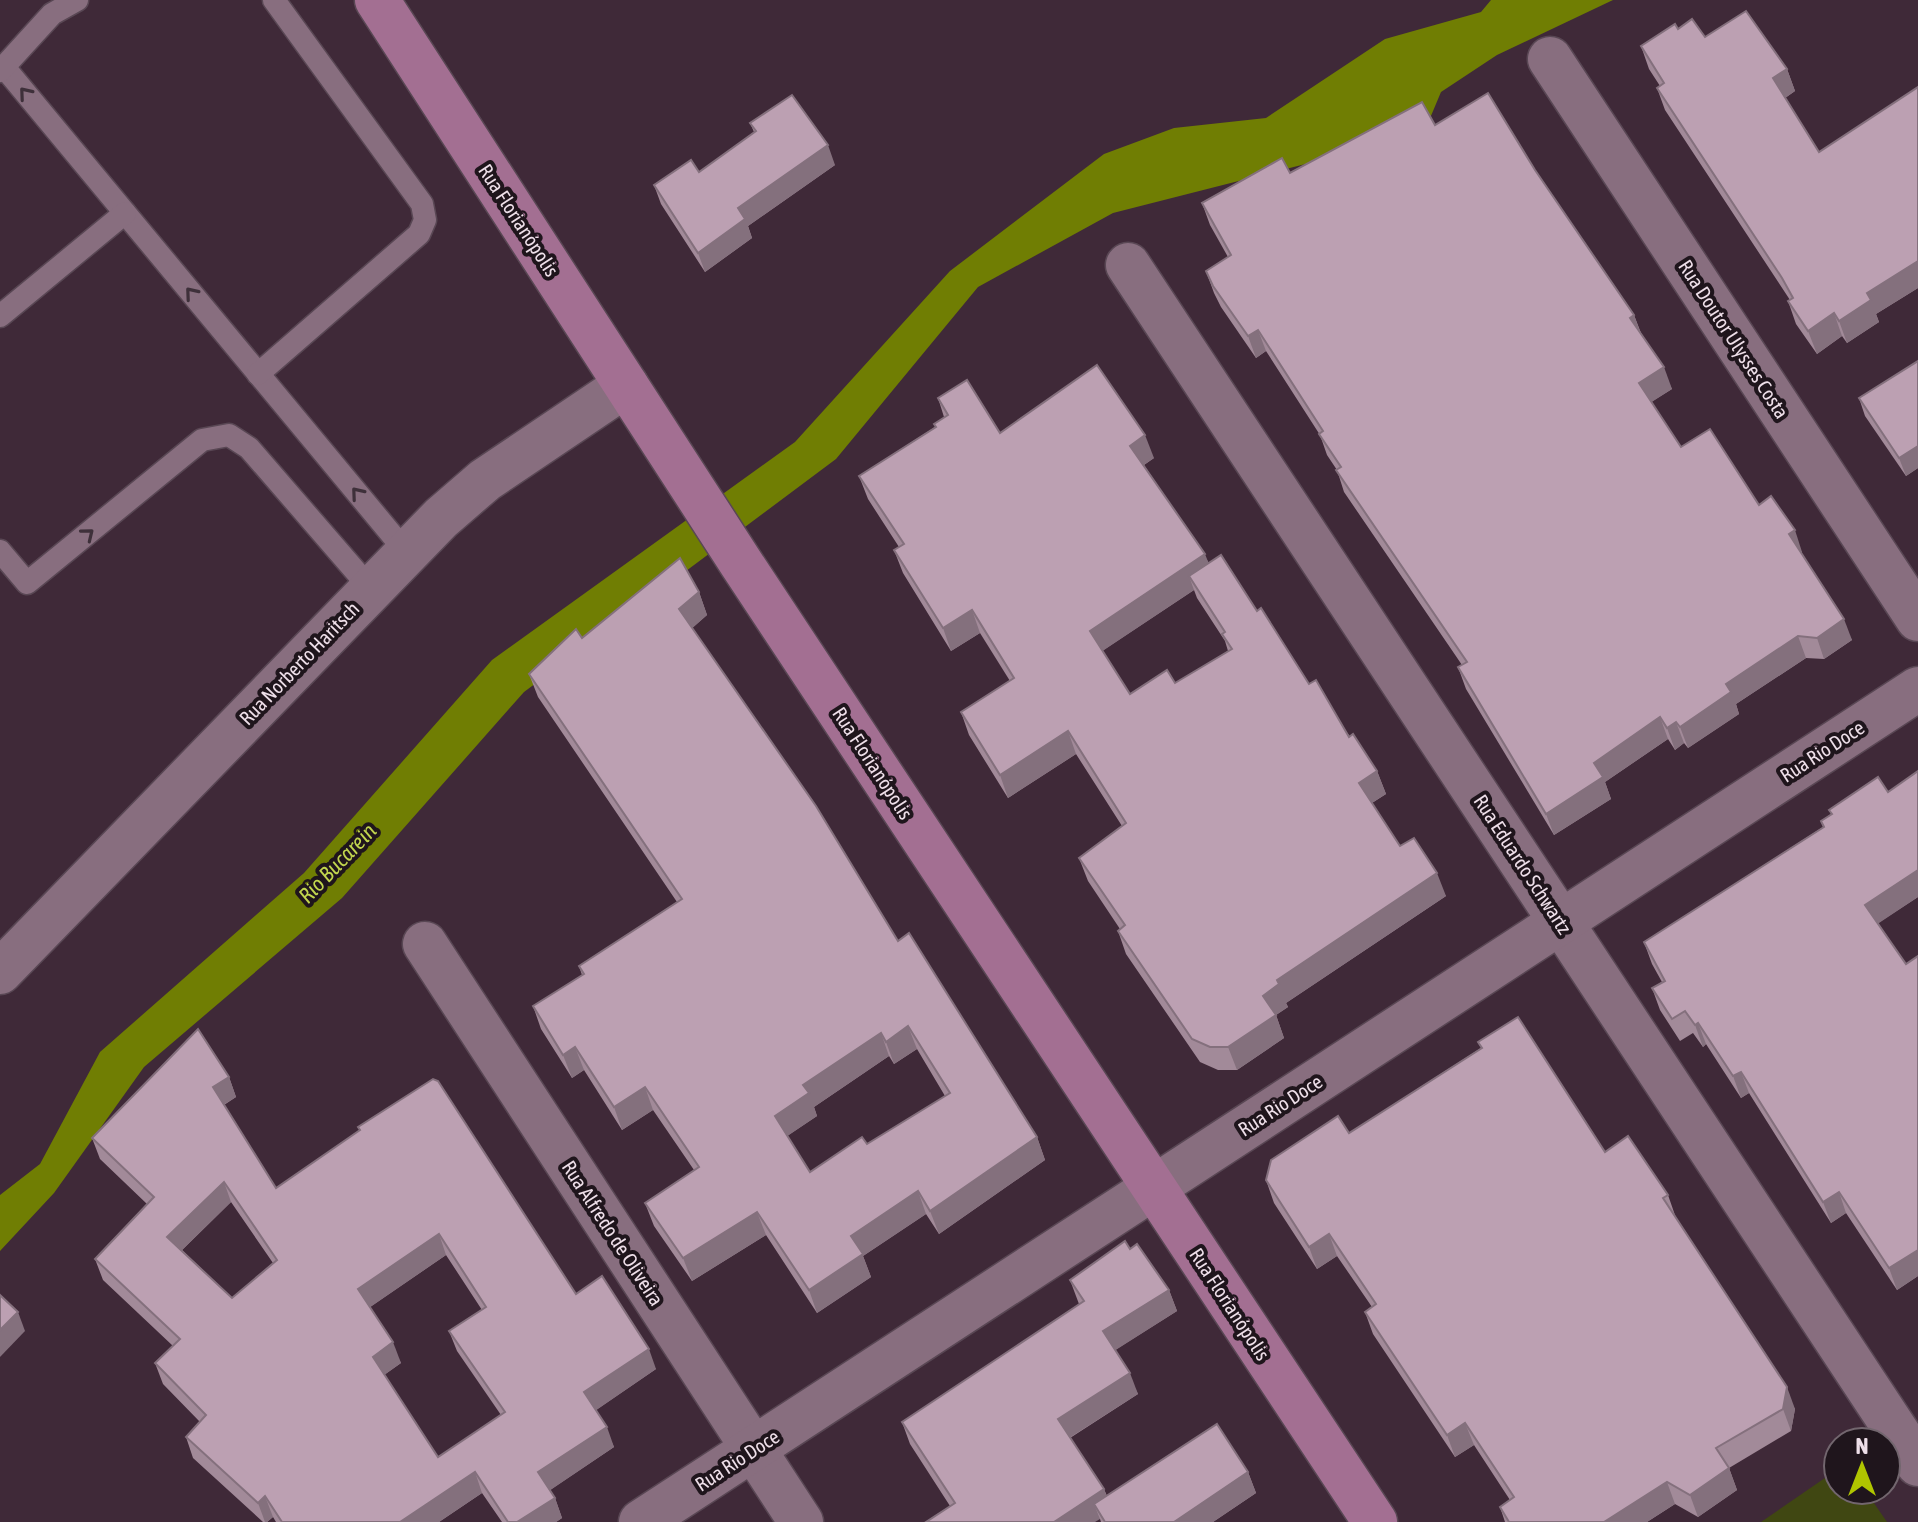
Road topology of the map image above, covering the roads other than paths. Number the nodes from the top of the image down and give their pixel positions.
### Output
1 (77, 0) edge
2 (274, 0) edge
3 (377, 0) edge
4 (404, 19) edge
5 (1550, 59) dead end
6 (2, 69) edge
7 (125, 213) junction
8 (1128, 265) dead end
9 (0, 316) edge
10 (258, 374) junction
11 (626, 385) junction
12 (0, 551) edge
13 (407, 553) junction
14 (371, 589) junction
15 (1918, 619) edge
16 (1918, 689) edge
17 (1561, 922) junction
18 (425, 944) dead end
19 (0, 972) edge
20 (1154, 1188) junction
21 (754, 1449) junction
22 (1918, 1464) edge
23 (641, 1522) edge
24 (801, 1522) edge
25 (1375, 1522) edge

1 - 6 lane
2 - 10 lane
3 - 4 main road, Rua Florianópolis
4 - 11 main road, Rua Florianópolis
5 - 15 street, Rua Doutor Ulysses Costa
7 -> 6 lane
7 - 9 lane
10 -> 7 lane
8 - 17 street, Rua Eduardo Schwartz
13 -> 10 lane
11 - 13 street, Rua Norberto Haritsch
11 - 20 main road, Rua Florianópolis
12 -> 14 lane
13 - 14 street, Rua Norberto Haritsch
14 - 19 street, Rua Norberto Haritsch
16 - 17 street, Rua Rio Doce
17 - 20 street, Rua Rio Doce
17 - 22 street, Rua Eduardo Schwartz
18 - 21 street, Rua Alfredo de Oliveira
20 - 21 street, Rua Rio Doce
20 - 25 main road, Rua Florianópolis
21 - 23 street, Rua Rio Doce
21 - 24 street, Rua Alfredo de Oliveira

